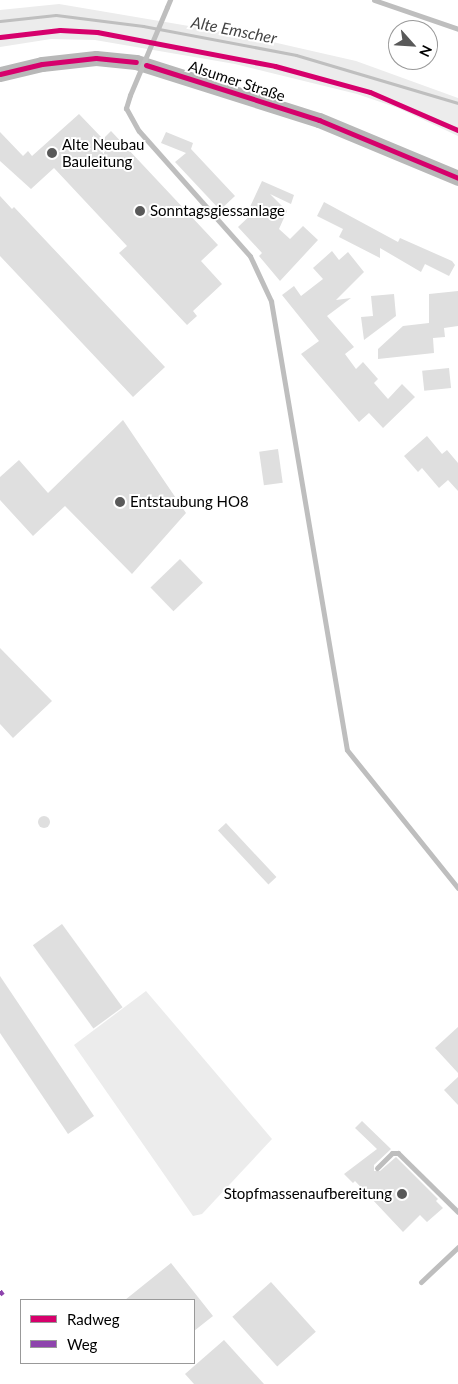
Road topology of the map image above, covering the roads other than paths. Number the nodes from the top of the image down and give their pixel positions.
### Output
1 (170, 0) edge
2 (374, 0) edge
3 (458, 29) edge
4 (0, 74) edge
5 (458, 178) edge
6 (458, 888) edge
7 (377, 1168) dead end
8 (458, 1212) edge
9 (458, 1247) edge
10 (421, 1282) dead end

1 - 6 lane, bridge
2 - 3 lane
4 - 5 street, Alsumer Straße
7 - 8 lane
9 - 10 lane

